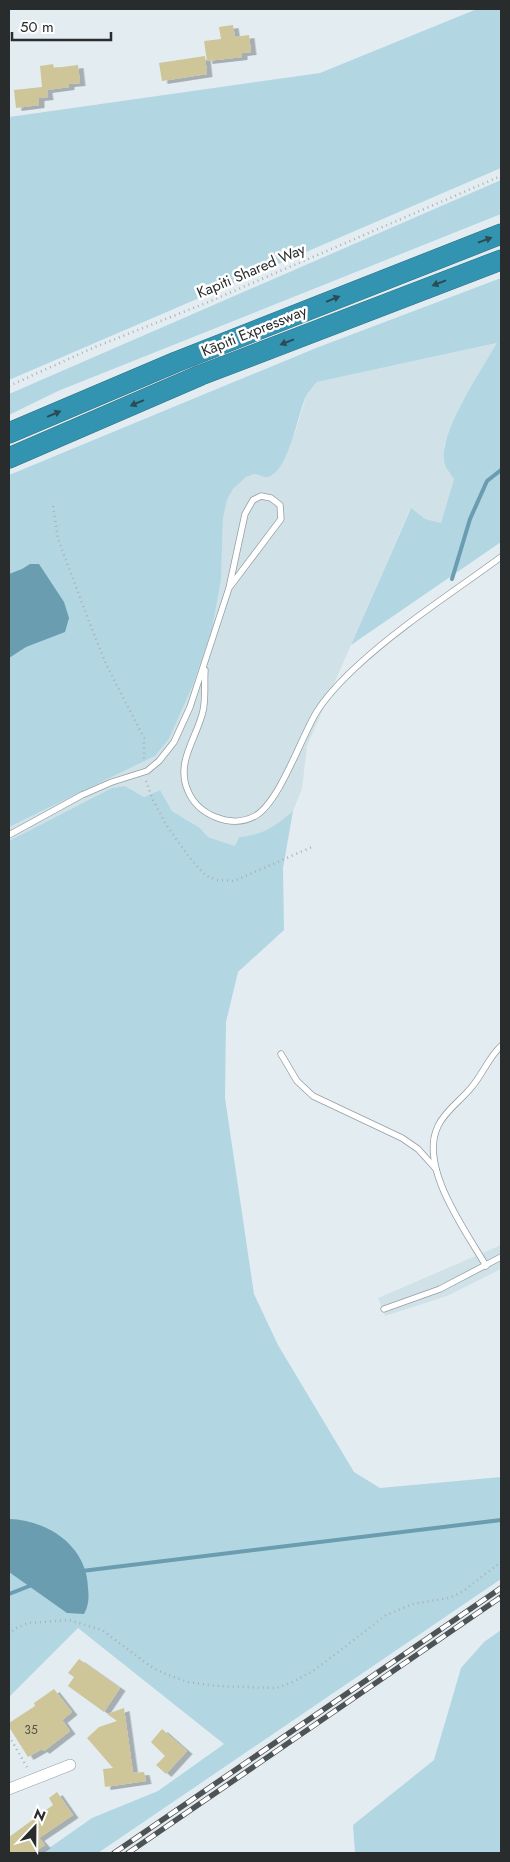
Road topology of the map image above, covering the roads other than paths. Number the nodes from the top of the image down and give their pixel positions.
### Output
1 (501, 234) edge
2 (501, 260) edge
3 (9, 433) edge
4 (9, 458) edge
5 (501, 557) edge
6 (229, 588) junction
7 (206, 662) junction
8 (9, 836) edge
9 (501, 1046) edge
10 (281, 1054) dead end
11 (436, 1169) junction
12 (501, 1257) edge
13 (486, 1266) junction
14 (384, 1309) dead end
15 (70, 1765) dead end
16 (9, 1789) edge

3 -> 1 highway, Kāpiti Expressway
2 -> 4 highway, Kāpiti Expressway
5 - 7 lane
6 - 6 lane
6 - 7 lane
7 - 8 lane
9 - 11 lane
10 - 11 lane
11 - 13 lane
12 - 13 lane
13 - 14 lane
15 - 16 street

